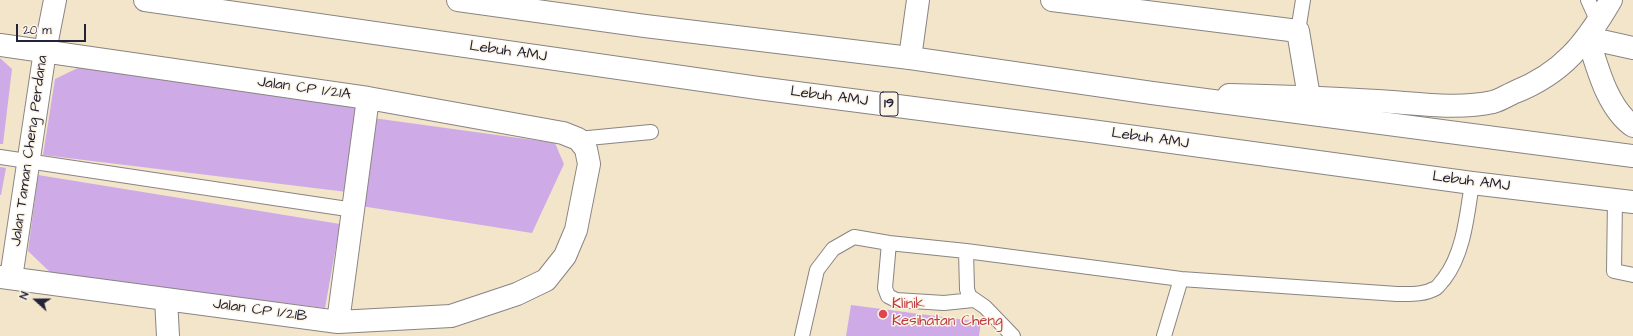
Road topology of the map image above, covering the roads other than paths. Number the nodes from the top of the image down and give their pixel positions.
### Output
1 (56, 0) edge
2 (145, 0) edge
3 (458, 0) edge
4 (918, 0) edge
5 (1052, 0) edge
6 (1303, 0) edge
7 (1588, 0) edge
8 (1611, 0) edge
9 (1593, 30) junction
10 (1298, 31) junction
11 (0, 45) edge
12 (1633, 48) edge
13 (45, 51) junction
14 (910, 58) junction
15 (1152, 93) junction
16 (1309, 97) junction
17 (368, 98) junction
18 (1633, 126) edge
19 (651, 132) dead end
20 (578, 139) junction
21 (1633, 156) edge
22 (0, 157) edge
23 (29, 161) junction
24 (1472, 183) junction
25 (1624, 201) edge
26 (354, 210) junction
27 (889, 243) junction
28 (966, 251) junction
29 (1633, 275) edge
30 (5, 277) edge
31 (1181, 280) junction
32 (166, 299) junction
33 (973, 300) junction
34 (338, 322) junction
35 (168, 336) edge
36 (802, 336) edge
37 (1013, 336) edge
38 (1164, 336) edge

1 - 13 main road, Jalan Taman Cheng Perdana
2 - 24 main road, Lebuh AMJ / 19
3 - 14 main road
4 - 14 main road
5 - 10 main road
6 - 10 lane
7 - 9 lane
8 - 9 main road
9 - 12 main road
9 - 16 main road
9 - 18 main road
10 - 16 main road
11 - 13 main road, Jalan CP 1/21A
13 - 17 main road, Jalan CP 1/21A
13 - 23 main road, Jalan Taman Cheng Perdana
14 - 15 main road
15 - 16 main road
15 - 21 main road
17 - 20 main road, Jalan CP 1/21A
17 - 26 main road
19 - 20 lane
20 - 34 main road, Jalan CP 1/21B
22 - 23 lane
23 - 26 lane
23 - 30 main road, Jalan Taman Cheng Perdana
24 - 25 main road, Lebuh AMJ / 19
24 - 31 lane
25 - 29 lane
26 - 34 main road
27 - 28 lane
27 - 33 lane
27 - 36 lane
28 - 31 lane
28 - 33 lane
30 - 32 main road, Jalan CP 1/21B
31 - 38 lane
32 - 34 main road, Jalan CP 1/21B
32 - 35 main road
33 - 37 lane

